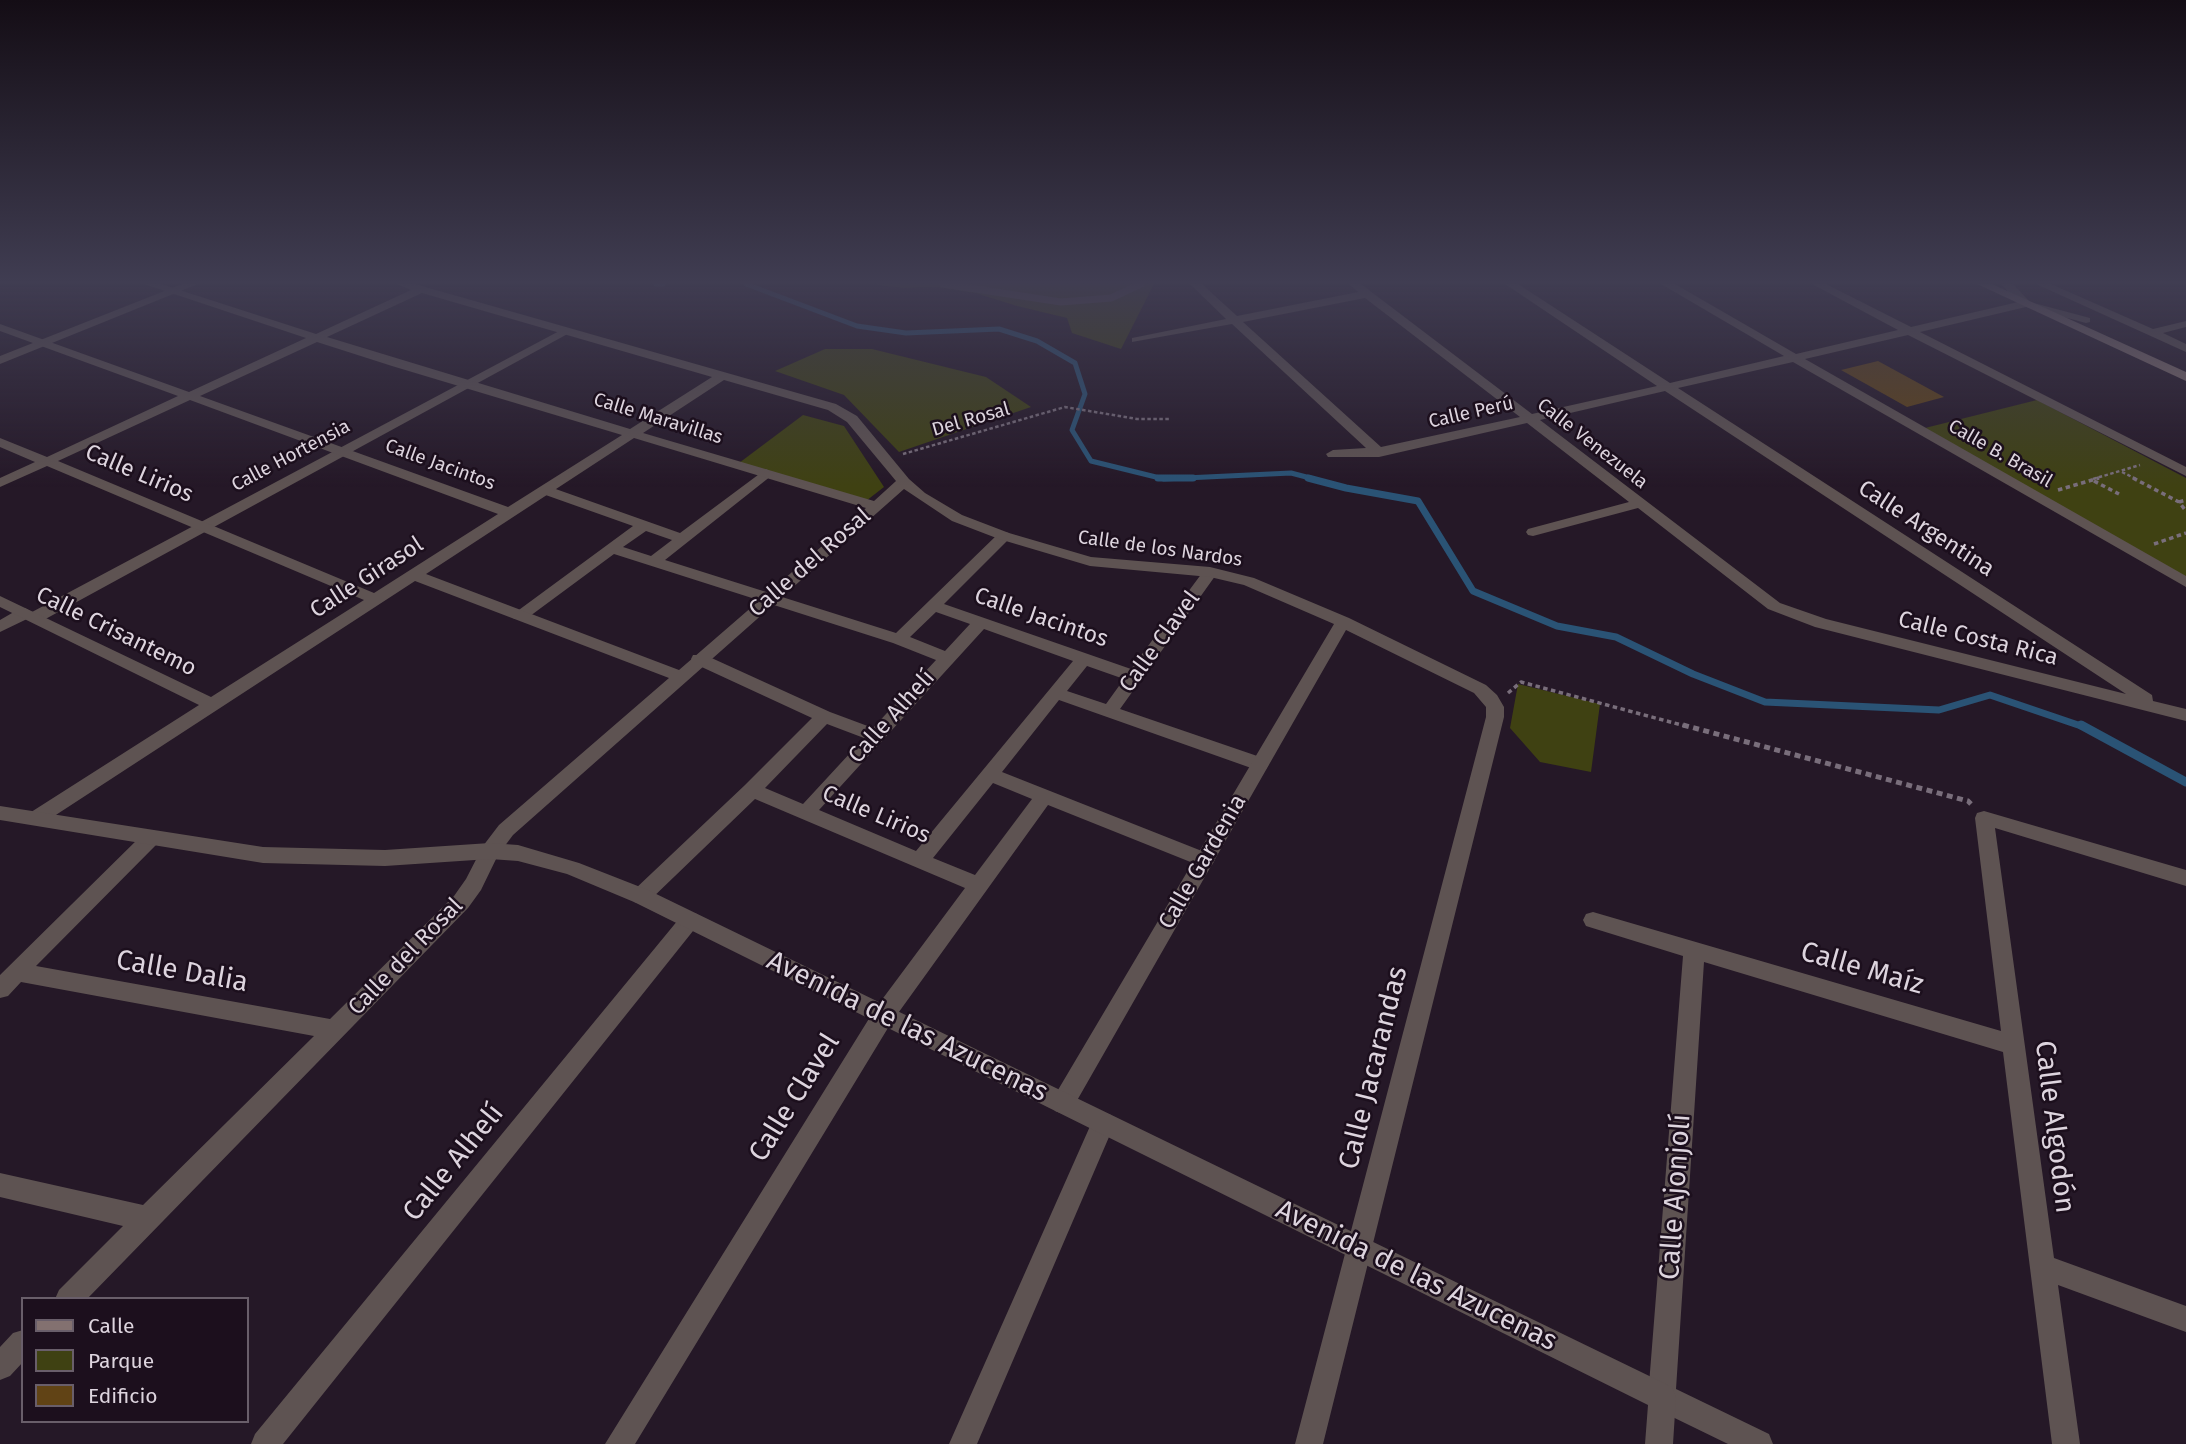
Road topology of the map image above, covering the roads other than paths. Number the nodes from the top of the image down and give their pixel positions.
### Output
1 (22, 351) edge
2 (70, 351) edge
3 (286, 351) edge
4 (359, 351) edge
5 (529, 351) edge
6 (639, 351) edge
7 (1268, 351) edge
8 (1440, 351) edge
9 (1611, 351) edge
10 (1783, 351) edge
11 (1829, 351) edge
12 (1950, 351) edge
13 (2130, 351) edge
14 (2157, 351) edge
15 (1796, 359) junction
16 (0, 360) edge
17 (2186, 364) edge
18 (723, 375) junction
19 (2186, 377) edge
20 (467, 385) junction
21 (1667, 388) junction
22 (188, 396) junction
23 (1528, 419) junction
24 (633, 433) junction
25 (0, 442) edge
26 (343, 452) junction
27 (1378, 453) junction
28 (1333, 454) dead end
29 (46, 461) junction
30 (2186, 472) edge
31 (766, 473) junction
32 (904, 482) junction
33 (0, 483) edge
34 (545, 490) junction
35 (1638, 504) junction
36 (875, 506) junction
37 (510, 513) junction
38 (644, 525) junction
39 (203, 527) junction
40 (1533, 532) dead end
41 (1004, 536) junction
42 (683, 539) junction
43 (611, 548) junction
44 (653, 562) junction
45 (1210, 572) junction
46 (414, 575) junction
47 (2186, 582) edge
48 (769, 598) junction
49 (1762, 598) joint
50 (376, 599) junction
51 (0, 601) edge
52 (932, 606) junction
53 (30, 615) junction
54 (520, 615) junction
55 (1343, 621) junction
56 (980, 623) junction
57 (0, 627) edge
58 (898, 639) junction
59 (946, 658) junction
60 (699, 659) junction
61 (1083, 659) junction
62 (679, 676) junction
63 (1135, 677) junction
64 (1056, 693) junction
65 (213, 705) junction
66 (2160, 708) junction
67 (1109, 712) junction
68 (2186, 715) edge
69 (824, 716) junction
70 (875, 735) junction
71 (1260, 764) junction
72 (991, 775) junction
73 (752, 790) junction
74 (1044, 797) junction
75 (806, 812) junction
76 (0, 813) edge
77 (35, 819) junction
78 (150, 839) junction
79 (490, 851) junction
80 (920, 860) junction
81 (1205, 860) junction
82 (2186, 878) edge
83 (981, 886) junction
84 (642, 896) junction
85 (690, 920) junction
86 (1593, 920) dead end
87 (1693, 951) junction
88 (17, 972) junction
89 (0, 989) edge
90 (883, 1016) junction
91 (336, 1030) junction
92 (2013, 1045) junction
93 (1063, 1104) junction
94 (1103, 1123) junction
95 (0, 1185) edge
96 (148, 1219) junction
97 (1359, 1248) junction
98 (2042, 1266) junction
99 (70, 1297) edge
100 (2186, 1319) edge
101 (21, 1345) edge
102 (0, 1366) edge
103 (1662, 1397) junction
104 (265, 1444) edge
105 (619, 1444) edge
106 (963, 1444) edge
107 (1309, 1444) edge
108 (1659, 1444) edge
109 (1759, 1444) edge
110 (2066, 1444) edge

1 - 16 street
2 - 22 street, Calle Jacintos
3 - 22 street
4 - 20 street, Calle Maravillas
5 - 20 street, Calle Hortensia
6 - 18 street, Calle de los Nardos
7 - 27 street
8 - 23 street, Calle Venezuela
9 - 21 street, Calle Argentina
10 - 15 street, Calle B. Brasil
11 - 15 street, Calle Perú
12 - 30 street
13 - 19 main road
14 - 17 main road
15 - 21 street, Calle Perú
15 - 47 street, Calle B. Brasil
18 - 24 street, Calle Girasol
18 - 32 street, Calle de los Nardos
20 - 24 street, Calle Maravillas
20 - 26 street, Calle Hortensia
21 - 23 street, Calle Perú
21 - 66 street, Calle Argentina
22 - 26 street, Calle Jacintos
22 - 29 street
23 - 27 street, Calle Perú
23 - 35 street, Calle Venezuela
24 - 31 street, Calle Maravillas
24 - 34 street, Calle Girasol
25 - 29 street, Calle Lirios
26 - 37 street, Calle Jacintos
26 - 39 street, Calle Hortensia
27 - 28 street, Calle Perú
29 - 33 street
29 - 39 street, Calle Lirios
31 - 36 street, Calle Maravillas
31 - 42 street
32 - 36 street, Calle del Rosal
32 - 41 street, Calle de los Nardos
34 - 37 street, Calle Girasol
34 - 38 street
35 - 40 street
35 - 49 street, Calle Venezuela
36 - 48 street, Calle del Rosal
37 - 46 street, Calle Girasol
38 - 42 street
38 - 43 street
39 - 50 street, Calle Lirios
39 - 53 street, Calle Hortensia
41 - 45 street, Calle de los Nardos
41 - 52 street, Calle Alhelí
42 - 44 street
43 - 44 street
43 - 54 street
44 - 48 street
45 - 55 street, Calle de los Nardos
45 - 63 street, Calle Clavel
46 - 50 street, Calle Girasol
46 - 54 street
48 - 58 street
48 - 60 street, Calle del Rosal
49 - 66 street, Calle Costa Rica
50 - 65 street, Calle Girasol
51 - 53 street, Calle Crisantemo
52 - 56 street, Calle Jacintos
52 - 58 street, Calle Alhelí
53 - 57 street, Calle Hortensia
53 - 65 street, Calle Crisantemo
54 - 62 street
55 - 71 street, Calle Gardenia
55 - 97 street, Calle Jacarandas
56 - 59 street, Calle Alhelí
56 - 61 street, Calle Jacintos
58 - 59 street
59 - 70 street, Calle Alhelí
60 - 62 street, Calle del Rosal
60 - 69 street
61 - 63 street, Calle Jacintos
61 - 64 street
62 - 79 street, Calle del Rosal
63 - 67 street, Calle Clavel
64 - 67 street
64 - 72 street
65 - 77 street, Calle Girasol
66 - 68 street, Calle Costa Rica
67 - 71 street
69 - 70 street
69 - 73 street
70 - 75 street, Calle Alhelí
71 - 81 street, Calle Gardenia
72 - 74 street
72 - 80 street
73 - 75 street, Calle Lirios
73 - 84 street
74 - 81 street
74 - 83 street, Calle Clavel
75 - 80 street, Calle Lirios
76 - 77 street, Avenida de las Azucenas
77 - 78 street, Avenida de las Azucenas
78 - 79 street, Avenida de las Azucenas
78 - 88 street
79 - 84 street, Avenida de las Azucenas
79 - 91 street, Calle del Rosal
80 - 83 street, Calle Lirios
81 - 93 street, Calle Gardenia
82 - 92 street, Calle Algodón
83 - 90 street, Calle Clavel
84 - 85 street, Avenida de las Azucenas
85 - 90 street, Avenida de las Azucenas
85 - 104 street, Calle Alhelí
86 - 87 street, Calle Maíz
87 - 92 street, Calle Maíz
87 - 103 street, Calle Ajonjolí
88 - 89 street
88 - 91 street, Calle Dalia
90 - 93 street, Avenida de las Azucenas
90 - 105 street, Calle Clavel
91 - 96 street, Calle del Rosal
92 - 98 street, Calle Algodón
93 - 94 street, Avenida de las Azucenas
94 - 97 street, Avenida de las Azucenas
94 - 106 street
95 - 96 street
96 - 99 street, Calle del Rosal
97 - 103 street, Avenida de las Azucenas
97 - 107 street, Calle Jacarandas
98 - 100 street
98 - 110 street, Calle Algodón
101 - 102 street
103 - 108 street, Calle Ajonjolí
103 - 109 street, Avenida de las Azucenas

